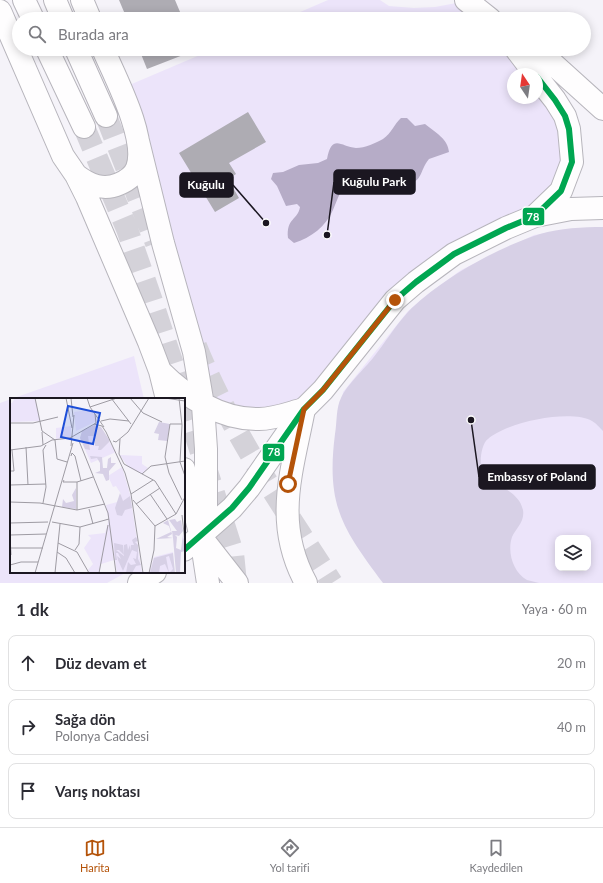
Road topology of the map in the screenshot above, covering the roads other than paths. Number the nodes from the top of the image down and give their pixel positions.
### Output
1 (24, 0) edge
2 (55, 0) edge
3 (82, 0) edge
4 (466, 0) edge
5 (0, 12) edge
6 (30, 12) edge
7 (60, 12) edge
8 (87, 12) edge
9 (481, 12) edge
10 (12, 39) edge
11 (19, 56) edge
12 (50, 56) edge
13 (79, 56) edge
14 (106, 56) edge
15 (521, 56) edge
16 (542, 56) edge
17 (530, 68) edge
18 (543, 85) edge
19 (603, 110) edge
20 (106, 116) tunnel mouth
21 (84, 127) tunnel mouth
22 (138, 141) junction
23 (76, 175) junction
24 (603, 208) edge
25 (535, 216) junction
26 (160, 370) junction
27 (167, 398) edge
28 (203, 405) junction
29 (304, 409) junction
30 (185, 473) edge
31 (201, 537) junction
32 (185, 549) edge
33 (154, 573) edge
34 (139, 583) edge
35 (208, 583) edge
36 (237, 583) edge
37 (306, 583) edge

1 - 6 main road
2 - 7 main road
3 - 8 main road
4 - 9 main road
5 - 10 main road
11 - 23 main road
12 - 21 main road
13 - 20 main road
14 - 22 main road
15 - 17 main road
16 - 19 main road
18 - 25 main road
22 - 23 main road
22 - 28 main road
23 - 26 main road
24 - 25 main road
25 - 29 main road
26 - 27 main road
26 - 28 main road
28 - 29 main road
28 - 31 main road
29 - 31 main road
29 - 37 main road
30 - 31 main road
31 - 32 main road
31 - 35 main road
31 - 36 main road
33 - 34 main road

